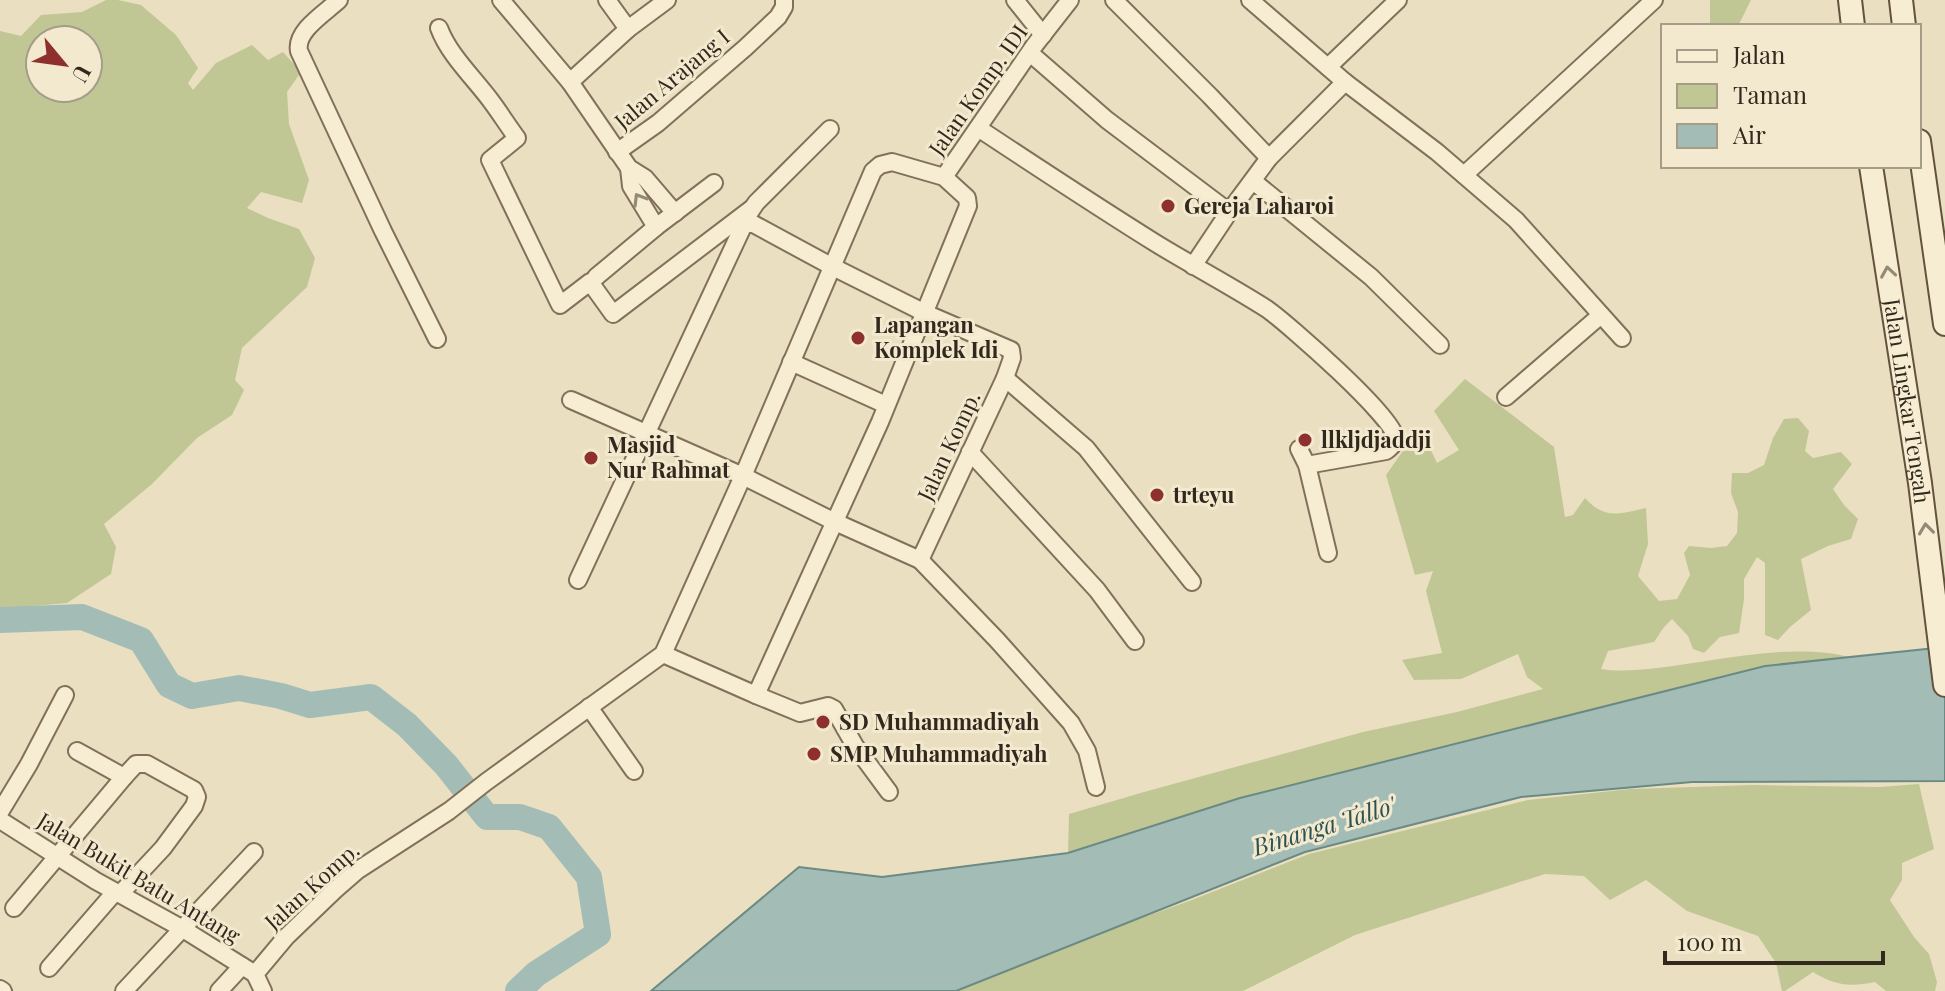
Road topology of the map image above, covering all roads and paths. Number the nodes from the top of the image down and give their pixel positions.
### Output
1 (339, 0) edge
2 (501, 0) edge
3 (607, 0) edge
4 (667, 0) edge
5 (1015, 0) edge
6 (1070, 0) edge
7 (1114, 0) edge
8 (1250, 0) edge
9 (1654, 0) edge
10 (1850, 0) edge
11 (1901, 0) edge
12 (1395, 1) edge
13 (784, 2) edge
14 (1853, 24) edge
15 (1904, 24) edge
16 (439, 28) dead end
17 (628, 29) junction
18 (1043, 35) junction
19 (1030, 53) junction
20 (1328, 67) junction
21 (570, 82) junction
22 (1345, 82) junction
23 (978, 128) junction
24 (830, 129) dead end
25 (617, 152) junction
26 (1921, 155) edge
27 (1269, 158) junction
28 (629, 168) junction
29 (1871, 168) edge
30 (1464, 175) junction
31 (944, 177) junction
32 (1253, 181) junction
33 (714, 183) dead end
34 (1229, 212) junction
35 (675, 213) junction
36 (749, 215) junction
37 (656, 227) junction
38 (831, 266) junction
39 (1193, 266) junction
40 (596, 277) dead end
41 (925, 313) junction
42 (1601, 315) junction
43 (1945, 324) edge
44 (1622, 338) dead end
45 (437, 339) dead end
46 (1440, 345) dead end
47 (791, 362) junction
48 (1005, 378) junction
49 (1506, 397) dead end
50 (571, 400) dead end
51 (886, 405) junction
52 (646, 434) junction
53 (1299, 449) dead end
54 (970, 452) junction
55 (1307, 465) junction
56 (743, 476) junction
57 (835, 522) junction
58 (1328, 553) dead end
59 (920, 560) junction
60 (578, 580) dead end
61 (1192, 582) dead end
62 (1135, 641) dead end
63 (663, 654) junction
64 (1945, 685) edge
65 (65, 695) dead end
66 (756, 695) junction
67 (589, 707) junction
68 (77, 751) dead end
69 (634, 771) dead end
70 (124, 777) junction
71 (1096, 787) dead end
72 (889, 792) dead end
73 (0, 812) edge
74 (0, 820) edge
75 (254, 852) dead end
76 (58, 856) junction
77 (117, 893) junction
78 (14, 908) dead end
79 (183, 929) junction
80 (49, 968) dead end
81 (248, 970) junction
82 (124, 991) edge
83 (219, 991) edge
84 (263, 991) edge

1 - 45 street
2 - 21 street
3 - 17 street
4 - 17 street
5 - 18 street
6 - 18 street, Jalan Komp. IDI
7 - 27 street
8 - 20 street
9 - 30 street
10 - 14 main road
11 - 15 main road
12 - 20 street
13 - 25 street, Jalan Arajang I
16 - 36 street
17 - 21 street
18 - 19 street, Jalan Komp. IDI
19 - 23 street, Jalan Komp. IDI
19 - 34 street
20 - 22 street
21 - 25 street
22 - 27 street
22 - 30 street
23 - 31 street, Jalan Komp. IDI
23 - 39 street
24 - 36 street
25 - 28 street
26 - 43 main road
27 - 32 street
28 - 35 street
37 -> 28 street
64 -> 29 main road, Jalan Lingkar Tengah
30 - 42 street
31 - 38 street, Jalan Komp. IDI
31 - 41 street
32 - 34 street
32 - 46 street
33 - 35 street
34 - 39 street
35 - 37 street
36 - 38 street, Jalan Komp.
36 - 52 street
37 - 40 street
38 - 41 street, Jalan Komp.
38 - 47 street
39 - 55 street
41 - 48 street, Jalan Komp.
41 - 51 street
42 - 44 street
42 - 49 street
47 - 51 street
47 - 56 street
48 - 54 street, Jalan Komp.
48 - 61 street
50 - 52 street
51 - 57 street
52 - 56 street
52 - 60 street
53 - 55 street
54 - 59 street, Jalan Komp.
54 - 62 street
55 - 58 street
56 - 57 street
56 - 63 street
57 - 59 street
57 - 66 street
59 - 71 street
63 - 66 street
63 - 67 street
65 - 73 street
66 - 72 street
67 - 69 street
67 - 81 street, Jalan Komp.
68 - 70 street
70 - 76 street
70 - 77 street
74 - 76 street, Jalan Bukit Batu Antang
75 - 79 street
76 - 77 street, Jalan Bukit Batu Antang
76 - 78 street
77 - 79 street, Jalan Bukit Batu Antang
77 - 80 street
79 - 81 street, Jalan Bukit Batu Antang
79 - 82 street
81 - 83 street, Jalan Komp.
81 - 84 street

